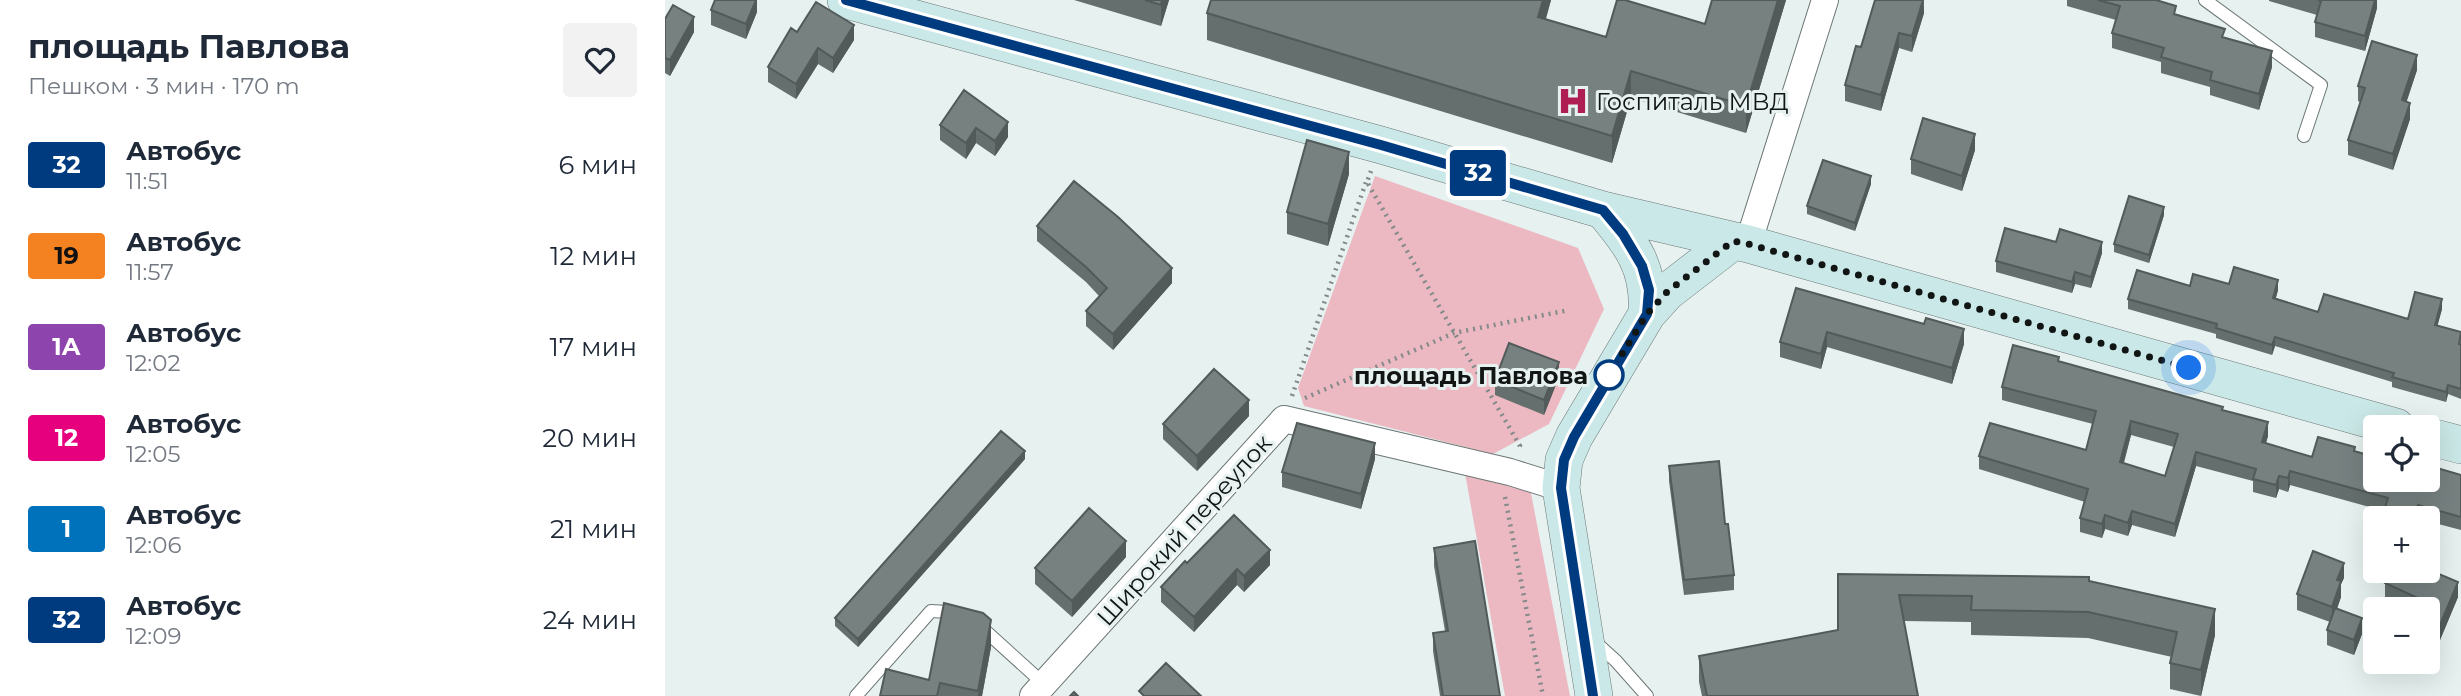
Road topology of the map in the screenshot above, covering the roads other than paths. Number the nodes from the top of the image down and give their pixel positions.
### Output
1 (846, 0) edge
2 (1825, 0) edge
3 (2205, 0) edge
4 (2304, 136) dead end
5 (1603, 210) junction
6 (1740, 242) junction
7 (1647, 314) junction
8 (2363, 418) edge
9 (2440, 439) edge
10 (2461, 445) edge
11 (1561, 488) junction
12 (1582, 631) junction
13 (1039, 690) edge
14 (856, 696) edge
15 (1594, 696) edge
16 (1647, 696) edge

1 - 5 street
2 - 6 street
3 - 4 lane
5 - 6 street
5 - 7 street
6 - 7 street
6 - 8 street
7 - 11 street
9 - 10 street
11 - 12 street
11 - 13 street, Широкий переулок
12 - 15 street
12 - 16 lane
13 - 14 lane

